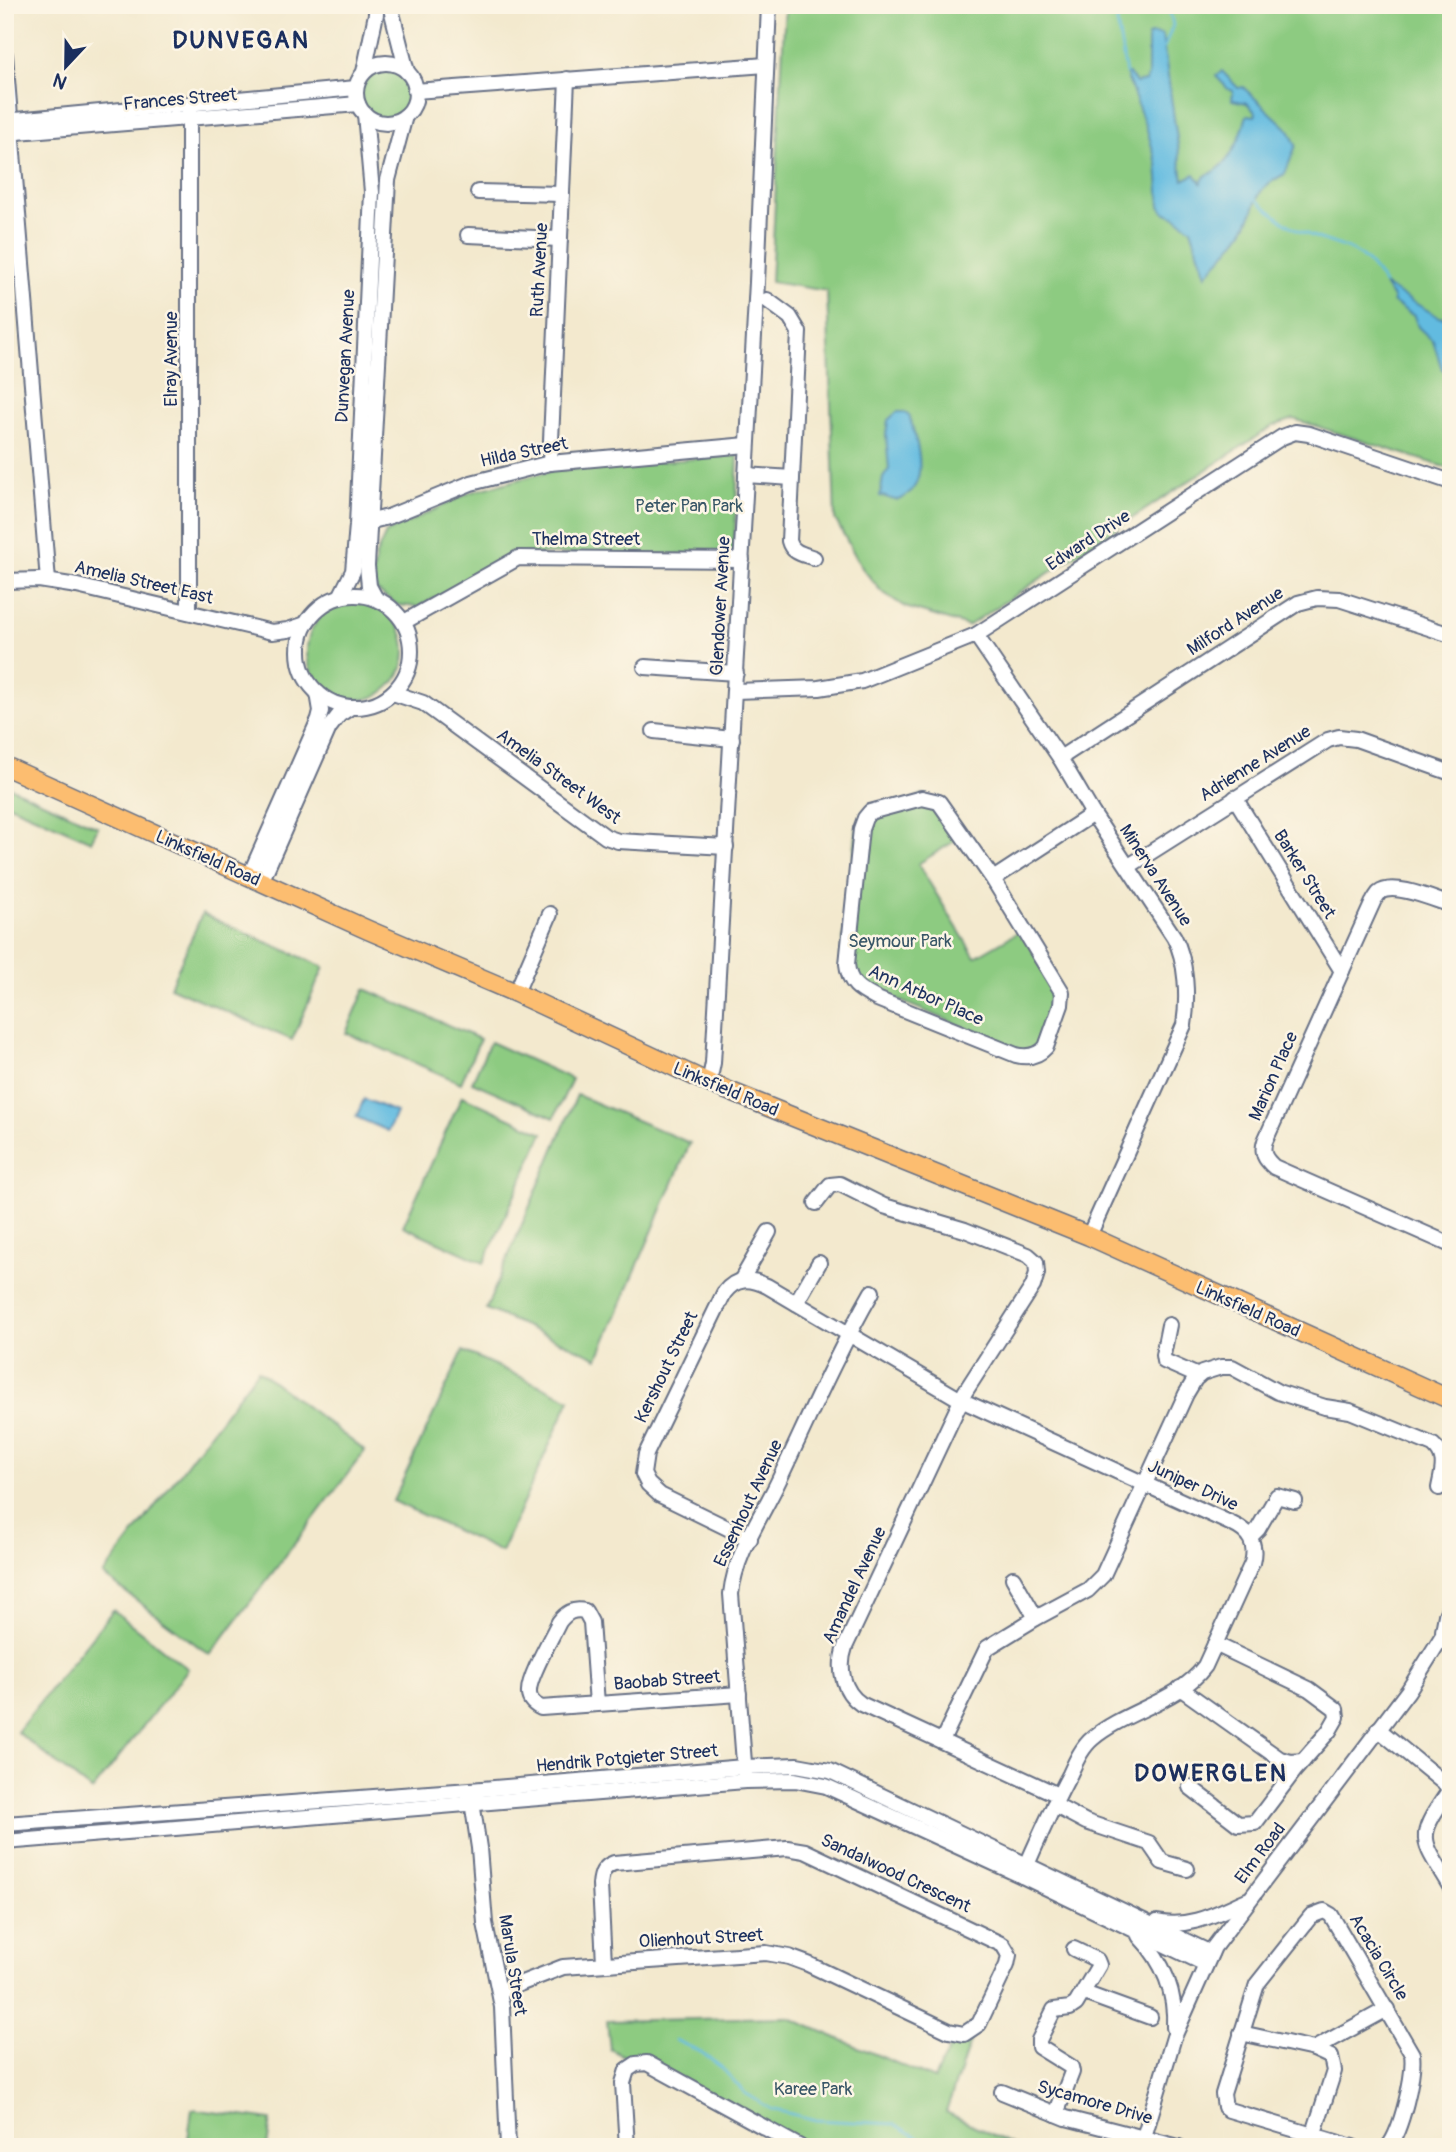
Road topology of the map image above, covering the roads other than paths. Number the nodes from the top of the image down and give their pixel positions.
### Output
1 (769, 5) edge
2 (383, 9) edge
3 (5, 55) edge
4 (766, 65) junction
5 (364, 72) junction
6 (407, 72) junction
7 (568, 79) junction
8 (356, 88) junction
9 (415, 91) junction
10 (361, 109) junction
11 (189, 111) junction
12 (405, 116) junction
13 (8, 127) edge
14 (373, 178) junction
15 (388, 180) junction
16 (478, 192) dead end
17 (562, 194) junction
18 (468, 235) dead end
19 (560, 239) junction
20 (377, 247) junction
21 (767, 300) dead end
22 (747, 445) junction
23 (550, 463) junction
24 (746, 475) junction
25 (792, 478) junction
26 (1451, 482) edge
27 (363, 524) junction
28 (814, 558) dead end
29 (742, 560) junction
30 (5, 581) edge
31 (48, 581) junction
32 (340, 597) junction
33 (376, 599) junction
34 (189, 612) junction
35 (404, 622) junction
36 (306, 624) junction
37 (272, 632) junction
38 (976, 635) junction
39 (1451, 635) edge
40 (299, 652) junction
41 (645, 667) dead end
42 (407, 672) junction
43 (736, 673) junction
44 (734, 691) junction
45 (318, 693) junction
46 (393, 693) junction
47 (423, 703) junction
48 (351, 707) junction
49 (654, 731) dead end
50 (732, 739) junction
51 (1060, 758) junction
52 (5, 766) edge
53 (1451, 773) edge
54 (295, 788) junction
55 (1235, 798) junction
56 (1093, 814) junction
57 (726, 847) junction
58 (1129, 866) junction
59 (255, 879) junction
60 (993, 879) junction
61 (1451, 905) edge
62 (550, 914) dead end
63 (1342, 971) junction
64 (516, 993) junction
65 (709, 1083) junction
66 (816, 1203) dead end
67 (769, 1232) dead end
68 (1088, 1236) junction
69 (1451, 1245) edge
70 (819, 1263) dead end
71 (742, 1279) junction
72 (872, 1292) dead end
73 (796, 1303) junction
74 (1169, 1325) dead end
75 (847, 1335) junction
76 (1198, 1376) junction
77 (961, 1400) junction
78 (1451, 1400) edge
79 (1145, 1484) junction
80 (1439, 1488) dead end
81 (1295, 1501) dead end
82 (1250, 1537) junction
83 (750, 1539) junction
84 (1013, 1578) dead end
85 (1451, 1604) edge
86 (1036, 1618) junction
87 (1451, 1622) edge
88 (1442, 1636) junction
89 (1215, 1644) junction
90 (1180, 1688) junction
91 (739, 1694) junction
92 (597, 1704) junction
93 (1378, 1729) junction
94 (942, 1741) junction
95 (1280, 1759) junction
96 (1303, 1761) junction
97 (745, 1774) junction
98 (1286, 1781) junction
99 (1190, 1787) dead end
100 (1451, 1788) edge
101 (471, 1797) junction
102 (1056, 1800) junction
103 (498, 1802) junction
104 (450, 1806) junction
105 (132, 1815) junction
106 (5, 1824) edge
107 (475, 1825) junction
108 (135, 1831) junction
109 (5, 1842) edge
110 (1187, 1869) dead end
111 (1024, 1870) junction
112 (1451, 1888) edge
113 (1250, 1898) junction
114 (1132, 1923) junction
115 (1074, 1948) dead end
116 (1208, 1959) junction
117 (604, 1963) junction
118 (501, 1991) junction
119 (1084, 1993) junction
120 (1387, 2009) junction
121 (1150, 2017) dead end
122 (974, 2029) joint
123 (1241, 2033) junction
124 (1174, 2037) junction
125 (1314, 2049) junction
126 (1002, 2092) dead end
127 (1056, 2114) junction
128 (1150, 2119) junction
129 (1123, 2131) junction
130 (1313, 2136) junction
131 (1140, 2143) edge
132 (1328, 2144) edge
133 (508, 2147) edge
134 (627, 2147) edge
135 (800, 2147) edge
136 (1179, 2147) edge
137 (1353, 2147) edge
138 (1388, 2147) edge

1 - 4 street, Glendower Avenue
2 - 5 street
2 - 6 street
3 - 13 street
4 - 7 street
4 - 22 street, Glendower Avenue
5 - 6 street
5 - 8 street
6 - 9 street
7 - 9 street
7 - 17 street, Ruth Avenue
8 - 10 street
8 - 11 street, Frances Street
9 - 12 street
10 - 11 street, Frances Street
10 - 12 street
10 - 14 street, Dunvegan Avenue
11 - 13 street, Frances Street
11 - 34 street, Elray Avenue
12 - 15 street, Dunvegan Avenue
13 - 31 street
14 - 15 street
14 - 20 street, Dunvegan Avenue
15 - 20 street, Dunvegan Avenue
16 - 17 street
17 - 19 street, Ruth Avenue
18 - 19 street
19 - 23 street, Ruth Avenue
20 - 27 street, Dunvegan Avenue
21 - 25 street
22 - 23 street, Hilda Street
22 - 24 street, Glendower Avenue
23 - 27 street, Hilda Street
24 - 25 street
24 - 29 street, Glendower Avenue
25 - 28 street
26 - 38 street, Edward Drive
27 - 32 street, Dunvegan Avenue
27 - 33 street, Dunvegan Avenue
29 - 35 street, Thelma Street
29 - 43 street, Glendower Avenue
30 - 31 street, Amelia Street East
31 - 34 street, Amelia Street East
32 - 33 street
32 - 36 street
33 - 35 street
34 - 37 street, Amelia Street East
35 - 42 street
36 - 37 street, Amelia Street East
36 - 40 street
37 - 40 street, Amelia Street East
38 - 44 street, Edward Drive
38 - 51 street, Minerva Avenue
39 - 51 street, Milford Avenue
40 - 45 street
41 - 43 street
42 - 46 street
42 - 47 street, Amelia Street West
43 - 44 street, Glendower Avenue
44 - 50 street, Glendower Avenue
45 - 48 street
45 - 54 street
46 - 47 street, Amelia Street West
46 - 48 street
47 - 57 street, Amelia Street West
48 - 54 street
49 - 50 street
50 - 57 street, Glendower Avenue
51 - 56 street, Minerva Avenue
52 - 59 main road, Linksfield Road
53 - 55 street, Adrienne Avenue
54 - 59 street
55 - 58 street, Adrienne Avenue
55 - 63 street, Barker Street
56 - 58 street, Minerva Avenue
56 - 60 street
57 - 65 street, Glendower Avenue
58 - 68 street, Minerva Avenue
59 - 64 main road, Linksfield Road
60 - 60 street, Ann Arbor Place
61 - 63 street, Marion Place
62 - 64 street
63 - 69 street, Marion Place
64 - 65 main road, Linksfield Road
65 - 68 main road, Linksfield Road
66 - 77 street, Amandel Avenue
67 - 71 street
68 - 78 main road, Linksfield Road
70 - 73 street
71 - 73 street
71 - 83 street, Kershout Street
72 - 75 street, Essenhout Avenue
73 - 75 street
74 - 76 street
75 - 77 street, Juniper Drive
75 - 83 street, Essenhout Avenue
76 - 79 street
76 - 80 street
77 - 79 street, Juniper Drive
77 - 94 street, Amandel Avenue
79 - 82 street, Juniper Drive
79 - 86 street
81 - 82 street
82 - 89 street
83 - 91 street, Essenhout Avenue
84 - 86 street
85 - 88 street, Elm Road
86 - 94 street
87 - 88 street
88 - 93 street, Elm Road
89 - 90 street
89 - 96 street
90 - 95 street
90 - 102 street
91 - 92 street, Baobab Street
91 - 97 street, Essenhout Avenue
92 - 92 street, Baobab Street
93 - 100 street
93 - 113 street, Elm Road
94 - 102 street, Amandel Avenue
95 - 96 street
95 - 98 street
96 - 98 street
97 - 101 street, Hendrik Potgieter Street
97 - 103 street, Hendrik Potgieter Street
97 - 111 street, Hendrik Potgieter Street
98 - 99 street
100 - 112 street
101 - 103 street, Hendrik Potgieter Street
101 - 104 street, Hendrik Potgieter Street
101 - 105 street, Hendrik Potgieter Street
101 - 107 street, Marula Street
102 - 110 street, Amandel Avenue
102 - 111 street
103 - 107 street
104 - 107 street
104 - 108 street, Hendrik Potgieter Street
105 - 106 street, Hendrik Potgieter Street
105 - 108 street
107 - 118 street, Marula Street
108 - 109 street, Hendrik Potgieter Street
111 - 114 street, Hendrik Potgieter Street
113 - 114 street
113 - 116 street, Elm Road
114 - 116 street, Hendrik Potgieter Street
114 - 124 street
115 - 119 street
116 - 124 street, Elm Road
117 - 118 street, Olienhout Street
117 - 122 street, Olienhout Street
117 - 122 street, Sandalwood Crescent
118 - 133 street, Marula Street
119 - 121 street
119 - 127 street
120 - 123 street, Acacia Circle
120 - 125 street
120 - 138 street, Acacia Circle
123 - 125 street
123 - 130 street, Acacia Circle
124 - 128 street, Elm Road
125 - 130 street
126 - 127 street, Sycamore Drive
127 - 129 street, Sycamore Drive
128 - 129 street
128 - 131 street, Elm Road
129 - 131 street, Sycamore Drive
130 - 132 street, Acacia Circle
131 - 136 street, Sycamore Drive
132 - 137 street, Acacia Circle
134 - 135 street

